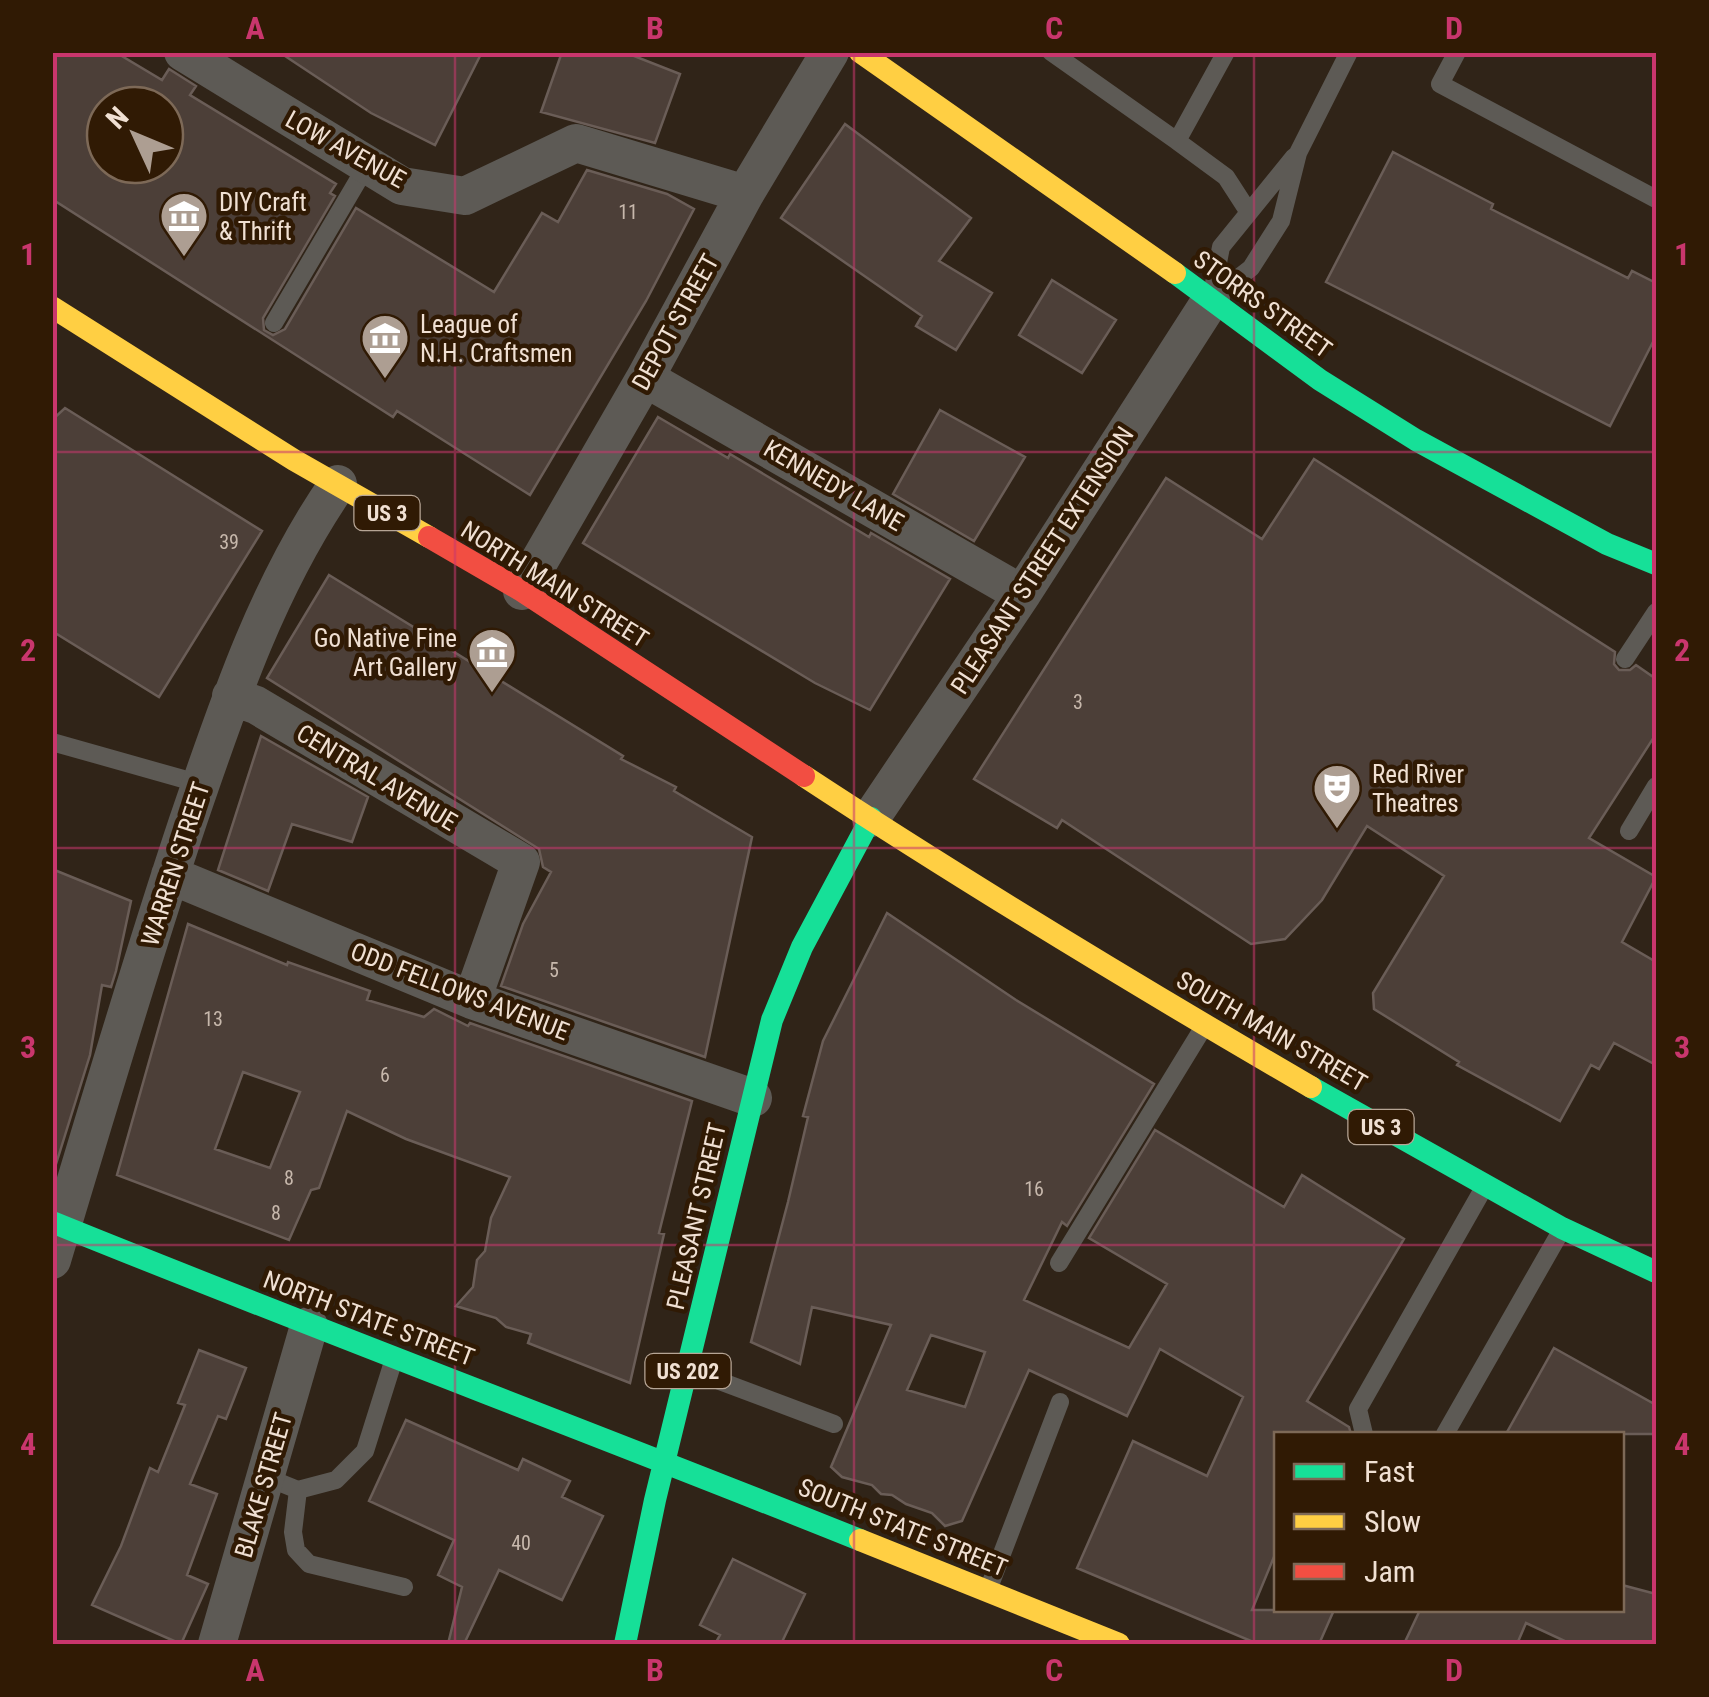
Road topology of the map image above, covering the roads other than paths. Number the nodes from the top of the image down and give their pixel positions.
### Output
1 (183, 52) edge
2 (830, 52) edge
3 (860, 52) edge
4 (1051, 52) edge
5 (1226, 52) edge
6 (1349, 52) edge
7 (1457, 52) edge
8 (1177, 142) junction
9 (1298, 153) junction
10 (368, 165) junction
11 (745, 194) junction
12 (1656, 198) edge
13 (1248, 211) junction
14 (1211, 300) junction
15 (52, 307) edge
16 (274, 323) dead end
17 (645, 378) junction
18 (338, 484) junction
19 (1656, 564) edge
20 (522, 591) junction
21 (1022, 594) junction
22 (1656, 612) edge
23 (1625, 658) dead end
24 (231, 696) junction
25 (56, 750) edge
26 (201, 784) junction
27 (1656, 786) edge
28 (870, 818) junction
29 (1629, 831) dead end
30 (170, 875) junction
31 (472, 1000) junction
32 (1206, 1024) junction
33 (753, 1098) junction
34 (1485, 1186) junction
35 (1562, 1228) junction
36 (56, 1236) edge
37 (1060, 1262) dead end
38 (1654, 1264) edge
39 (309, 1326) junction
40 (394, 1358) junction
41 (688, 1369) junction
42 (1060, 1402) dead end
43 (834, 1424) dead end
44 (1364, 1432) edge
45 (1446, 1432) edge
46 (667, 1462) junction
47 (282, 1484) junction
48 (404, 1587) dead end
49 (988, 1590) junction
50 (217, 1644) edge
51 (625, 1644) edge
52 (1119, 1644) edge

1 - 10 street, LOW AVENUE
2 - 11 street, DEPOT STREET
3 - 14 main road, STORRS STREET
4 - 8 lane
5 - 8 lane
6 - 9 lane
7 - 12 lane
8 - 13 lane
9 - 13 lane
9 - 14 lane
10 - 11 street, LOW AVENUE
10 - 16 lane
11 - 17 street, DEPOT STREET
13 - 14 lane
14 - 19 main road, STORRS STREET
14 - 21 street, PLEASANT STREET EXTENSION
15 - 18 main road, NORTH MAIN STREET / US 3
17 - 20 street, DEPOT STREET
17 - 21 street, KENNEDY LANE
18 - 20 main road, NORTH MAIN STREET / US 3
18 - 24 street, WARREN STREET
20 - 28 main road, NORTH MAIN STREET / US 3
21 - 28 street, PLEASANT STREET EXTENSION
22 - 23 lane
24 - 26 street, WARREN STREET
24 - 31 street, CENTRAL AVENUE
25 - 26 lane
26 - 30 street, WARREN STREET
27 - 29 lane
28 - 32 main road, SOUTH MAIN STREET / US 3
28 - 33 main road, PLEASANT STREET / US 202
30 - 31 street, ODD FELLOWS AVENUE
30 - 36 street, WARREN STREET
31 - 33 street, ODD FELLOWS AVENUE
32 - 34 main road, SOUTH MAIN STREET / US 3
32 - 37 lane
33 - 41 main road, PLEASANT STREET / US 202
34 - 35 main road, SOUTH MAIN STREET / US 3
34 - 44 lane
35 - 38 main road, SOUTH MAIN STREET / US 3
35 - 45 lane
36 - 39 main road, NORTH STATE STREET
39 - 40 main road, NORTH STATE STREET
39 - 47 street, BLAKE STREET
40 - 46 main road, NORTH STATE STREET
40 - 47 lane
41 - 43 lane
41 - 46 main road, PLEASANT STREET / US 202
42 - 49 lane
46 - 49 main road, SOUTH STATE STREET
46 - 51 main road, PLEASANT STREET / US 202
47 - 48 lane
47 - 50 street, BLAKE STREET
49 - 52 main road, SOUTH STATE STREET

